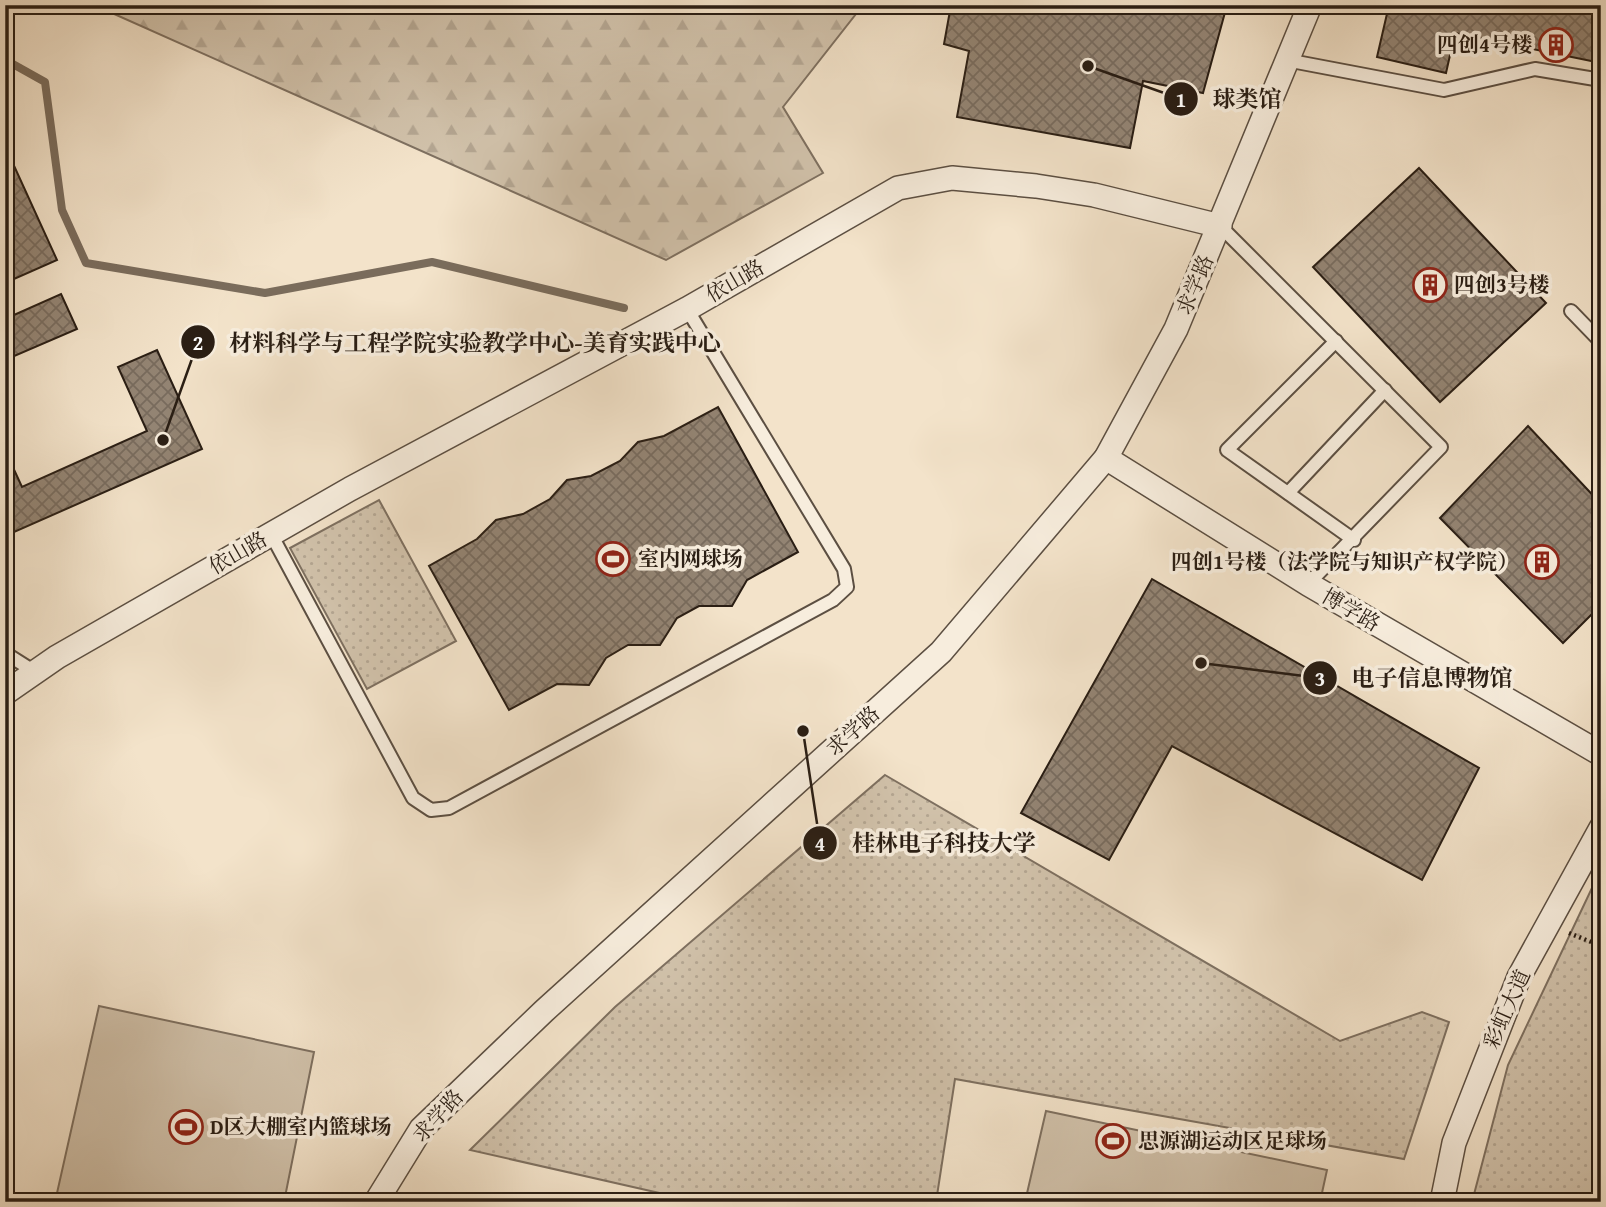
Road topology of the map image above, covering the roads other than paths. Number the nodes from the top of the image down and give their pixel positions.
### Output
1 (1310, 5) edge
2 (1286, 60) junction
3 (1601, 80) edge
4 (1220, 226) junction
5 (687, 309) junction
6 (1571, 311) dead end
7 (1336, 341) junction
8 (1601, 342) edge
9 (1385, 390) junction
10 (1106, 458) junction
11 (1288, 493) junction
12 (271, 534) junction
13 (1354, 540) junction
14 (1307, 584) junction
15 (5, 653) edge
16 (35, 672) junction
17 (5, 693) edge
18 (1601, 754) edge
19 (1601, 828) edge
20 (376, 1202) edge
21 (1442, 1202) edge

1 - 2 street
2 - 3 lane
2 - 4 street
4 - 5 street, 依山路
4 - 7 lane
4 - 10 street, 求学路
5 - 12 street, 依山路
5 - 12 lane
6 - 8 lane
7 - 9 lane
7 - 11 lane
9 - 11 lane
9 - 13 lane
10 - 14 street, 博学路
10 - 20 street, 求学路
11 - 13 lane
12 - 16 street, 依山路
13 - 14 lane
14 - 18 street, 博学路
15 - 16 lane
16 - 17 street, 依山路
19 - 21 street, 彩虹大道

